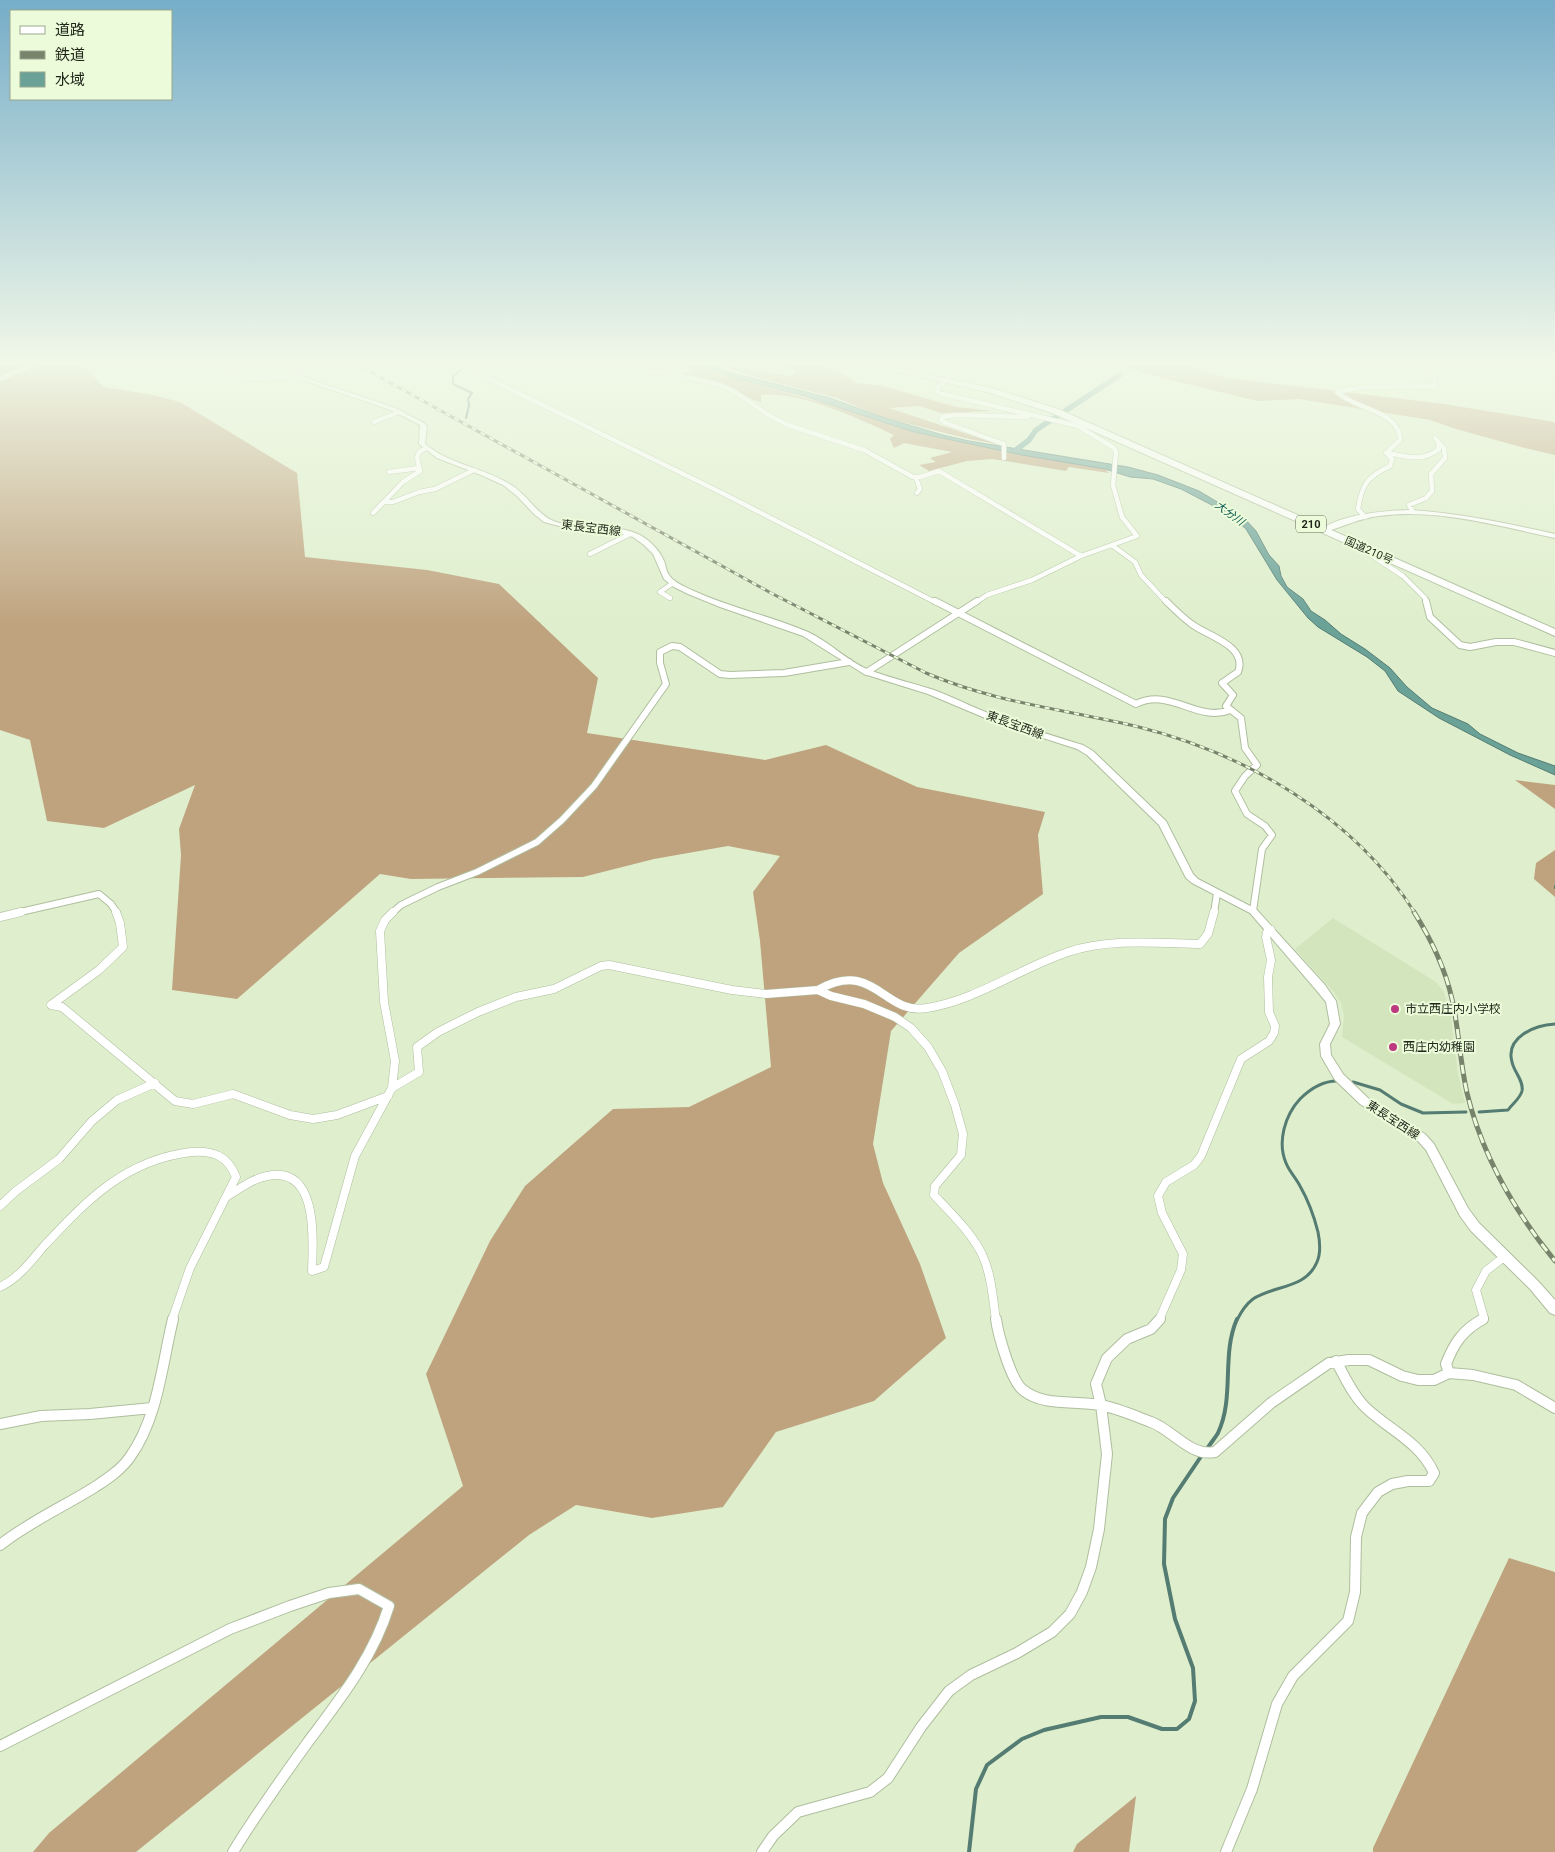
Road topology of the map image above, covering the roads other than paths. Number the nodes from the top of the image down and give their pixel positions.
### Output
1 (421, 451) edge
2 (432, 451) edge
3 (637, 451) edge
4 (867, 451) edge
5 (1004, 451) edge
6 (1115, 451) edge
7 (1148, 451) edge
8 (1435, 451) edge
9 (1444, 451) edge
10 (1386, 453) joint
11 (1004, 458) dead end
12 (419, 468) junction
13 (474, 470) junction
14 (388, 472) dead end
15 (916, 478) junction
16 (917, 493) dead end
17 (385, 502) junction
18 (1413, 512) junction
19 (373, 513) dead end
20 (1365, 517) junction
21 (1324, 530) junction
22 (630, 534) junction
23 (1555, 536) edge
24 (1112, 546) junction
25 (1366, 549) junction
26 (590, 554) dead end
27 (1081, 556) junction
28 (673, 582) junction
29 (670, 598) dead end
30 (959, 614) junction
31 (1555, 633) edge
32 (1555, 653) edge
33 (849, 662) junction
34 (867, 672) junction
35 (1231, 710) junction
36 (1217, 893) junction
37 (1253, 911) junction
38 (0, 917) edge
39 (1271, 930) junction
40 (818, 990) junction
41 (155, 1083) junction
42 (392, 1088) junction
43 (388, 1096) junction
44 (226, 1197) junction
45 (0, 1206) edge
46 (1504, 1257) junction
47 (0, 1288) edge
48 (1555, 1309) edge
49 (1336, 1361) junction
50 (1449, 1373) junction
51 (1102, 1405) junction
52 (152, 1408) junction
53 (1555, 1408) edge
54 (0, 1424) edge
55 (0, 1545) edge
56 (0, 1746) edge
57 (233, 1852) edge
58 (762, 1852) edge
59 (1226, 1852) edge

1 - 12 street
2 - 13 main road, 東長宝西線
3 - 30 street
4 - 15 street
5 - 11 street
6 - 24 street
7 - 21 highway, 国道210号 / 210
8 - 10 street
9 - 18 street
10 - 20 street
12 - 14 street
12 - 17 street
13 - 17 street
13 - 22 main road, 東長宝西線
15 - 16 street
15 - 27 street
17 - 19 street
18 - 20 main road
18 - 23 main road
20 - 21 main road
21 - 25 highway, 国道210号 / 210
22 - 26 street
22 - 28 main road, 東長宝西線
24 - 27 street
24 - 35 street
25 - 31 highway, 国道210号 / 210
25 - 32 street
27 - 30 street
28 - 29 street
28 - 33 main road, 東長宝西線
30 - 34 street
30 - 35 street
33 - 34 main road, 東長宝西線
33 - 42 street
34 - 36 main road, 東長宝西線
35 - 37 street
36 - 37 main road, 東長宝西線
36 - 40 street
37 - 39 main road, 東長宝西線
38 - 41 street
39 - 46 main road, 東長宝西線
39 - 51 street
40 - 42 street
40 - 51 street
41 - 43 street
41 - 45 street
42 - 43 street
43 - 44 street
44 - 47 street
44 - 52 street
46 - 48 main road, 東長宝西線
46 - 50 street
49 - 50 street
49 - 51 street
49 - 59 street
50 - 53 street
51 - 58 street
52 - 54 street
52 - 55 street
56 - 57 street

